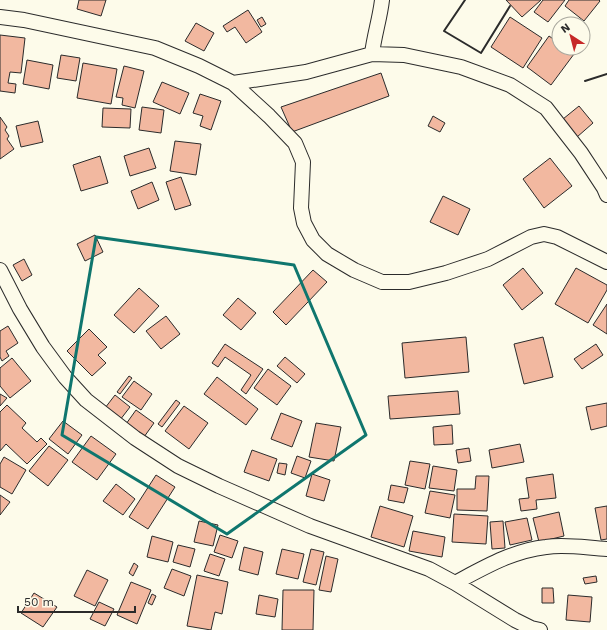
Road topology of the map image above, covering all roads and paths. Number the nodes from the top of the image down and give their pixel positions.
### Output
1 (382, 0) edge
2 (0, 17) edge
3 (372, 54) junction
4 (233, 82) junction
5 (607, 195) edge
6 (607, 262) edge
7 (0, 270) edge
8 (607, 549) edge
9 (455, 583) junction
10 (540, 630) edge

1 - 3 street
2 - 4 street
3 - 4 street
3 - 5 street
4 - 6 street
7 - 9 street
8 - 9 street
9 - 10 street

